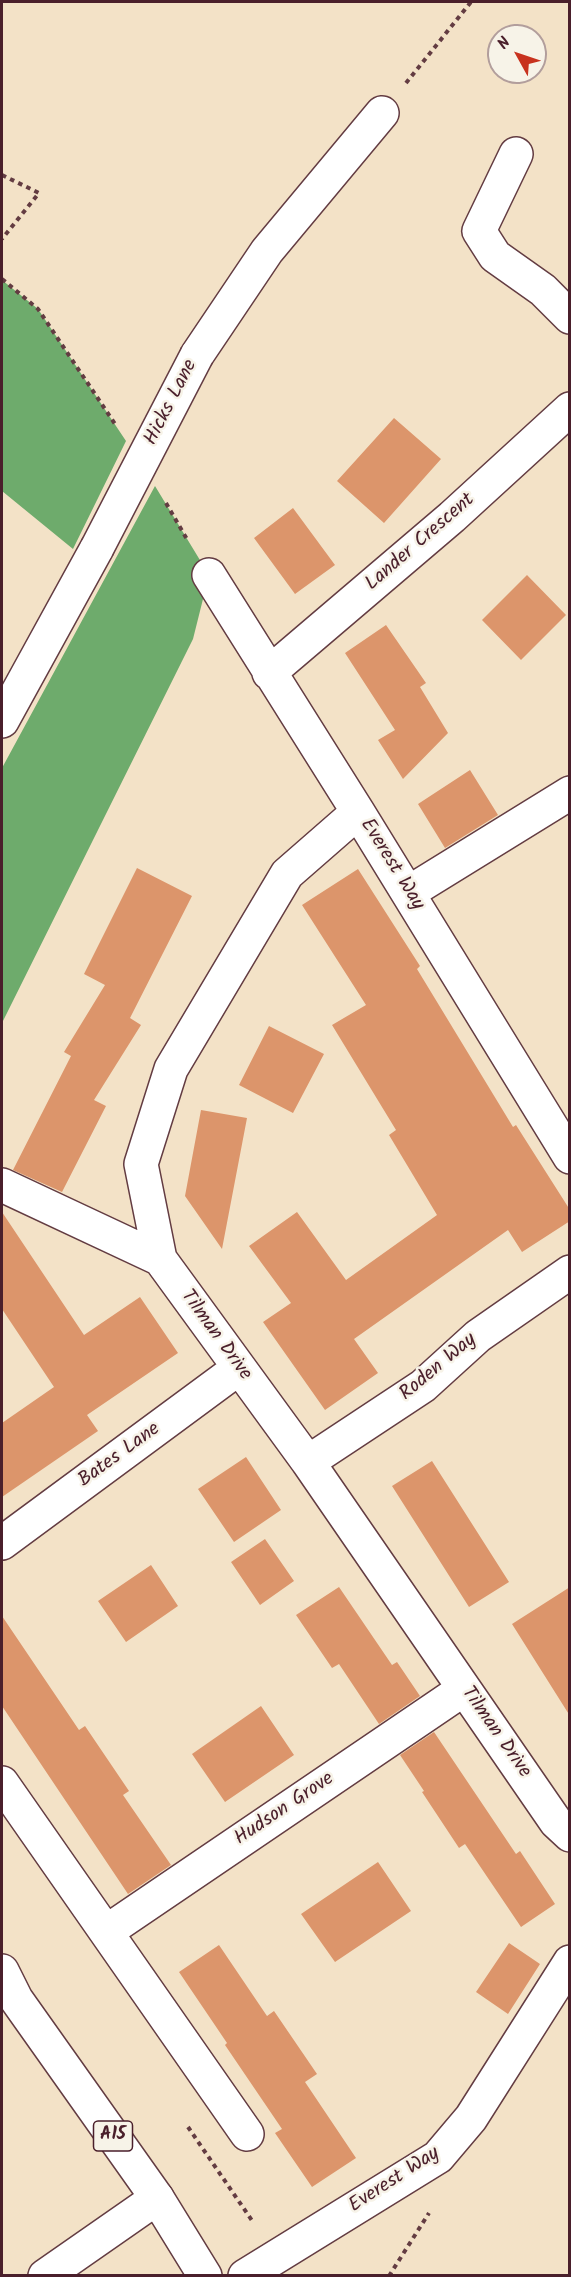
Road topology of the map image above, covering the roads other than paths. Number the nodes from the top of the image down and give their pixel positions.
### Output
1 (382, 112) road end
2 (516, 154) dead end
3 (570, 317) edge
4 (570, 409) edge
5 (208, 575) road end
6 (269, 673) junction
7 (2, 721) edge
8 (570, 793) edge
9 (358, 812) junction
10 (408, 893) junction
11 (559, 1115) edge
12 (570, 1157) edge
13 (2, 1185) edge
14 (160, 1259) junction
15 (570, 1272) edge
16 (239, 1368) junction
17 (308, 1462) junction
18 (2, 1543) edge
19 (465, 1689) junction
20 (2, 1783) edge
21 (570, 1835) edge
22 (106, 1932) junction
23 (570, 1962) edge
24 (6, 1985) edge
25 (247, 2134) dead end
26 (157, 2198) junction
27 (45, 2276) edge
28 (205, 2276) edge
29 (245, 2276) edge

1 - 7 street, Hicks Lane, bridge
2 - 3 street
4 - 6 street, Lander Crescent
5 - 6 street, Everest Way
6 - 9 street, Everest Way
8 - 10 street
9 - 10 street, Everest Way
9 - 14 street, Tilman Drive
10 - 11 street, Everest Way
11 - 12 street, Everest Way
13 - 14 street
14 - 16 street, Tilman Drive
15 - 17 street, Roden Way
16 - 17 street, Tilman Drive
16 - 18 street, Bates Lane
17 - 19 street, Tilman Drive
19 - 21 street, Tilman Drive
19 - 22 street, Hudson Grove
20 - 22 street
22 - 25 street
23 - 29 street, Everest Way
24 - 26 street, A15
26 - 27 street
26 - 28 street, A15

